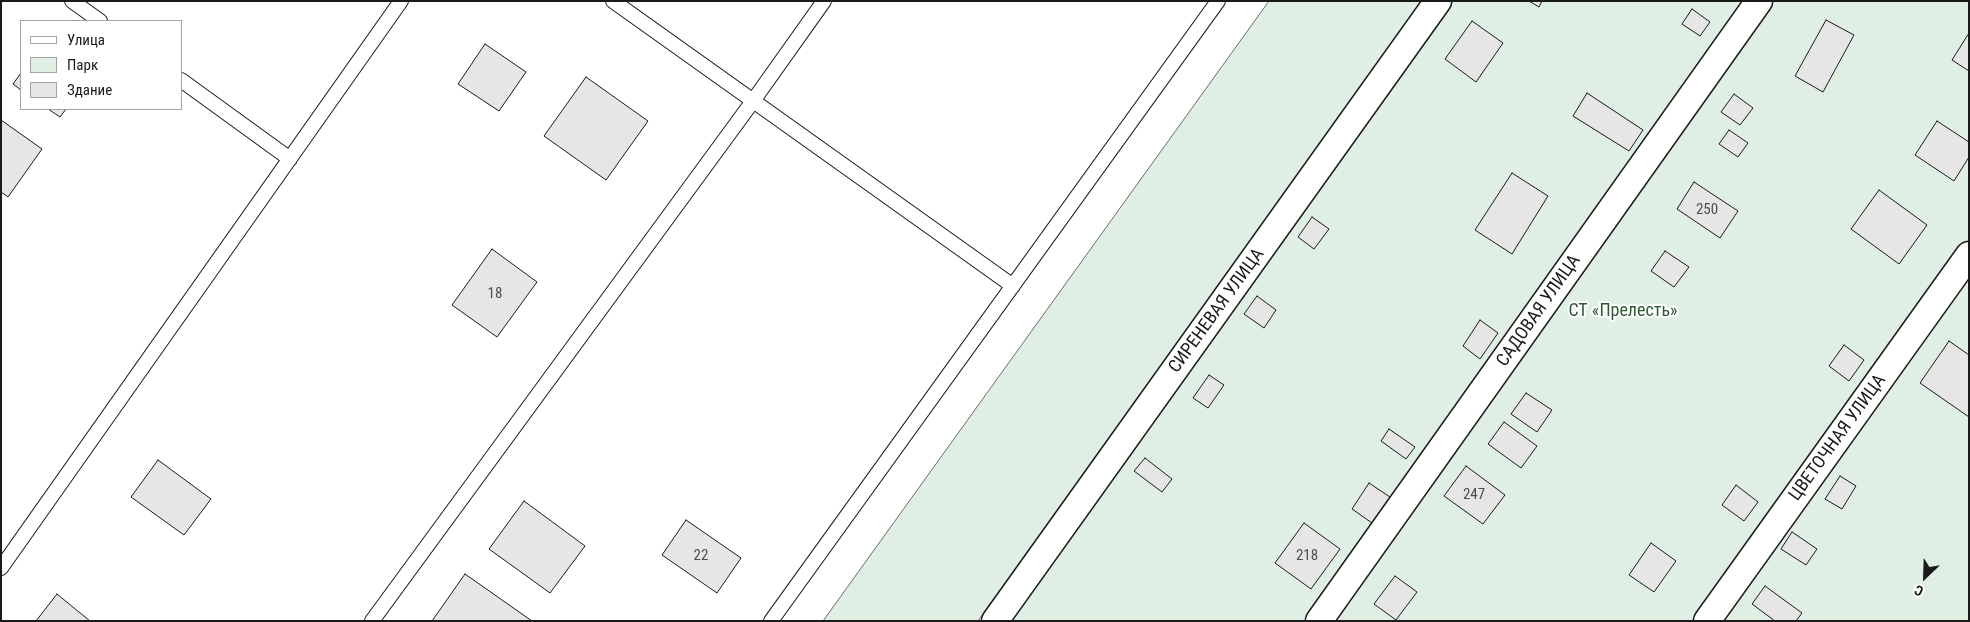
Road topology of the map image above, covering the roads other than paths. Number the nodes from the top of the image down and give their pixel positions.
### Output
1 (72, 1) edge
2 (401, 1) edge
3 (612, 1) edge
4 (824, 1) edge
5 (1218, 1) edge
6 (1438, 1) edge
7 (1759, 1) edge
8 (99, 20) edge
9 (182, 81) edge
10 (754, 101) junction
11 (290, 159) junction
12 (1969, 255) edge
13 (1013, 286) junction
14 (1, 568) edge
15 (372, 621) edge
16 (771, 621) edge
17 (995, 621) edge
18 (1319, 621) edge
19 (1706, 621) edge

1 - 8 lane
2 - 11 lane
3 - 10 lane
4 - 10 lane
5 - 13 lane
6 - 17 street, СИРЕНЕВАЯ УЛИЦА
7 - 18 street, САДОВАЯ УЛИЦА
9 - 11 lane
10 - 13 lane
10 - 15 lane
11 - 14 lane
12 - 19 street, ЦВЕТОЧНАЯ УЛИЦА
13 - 16 lane

